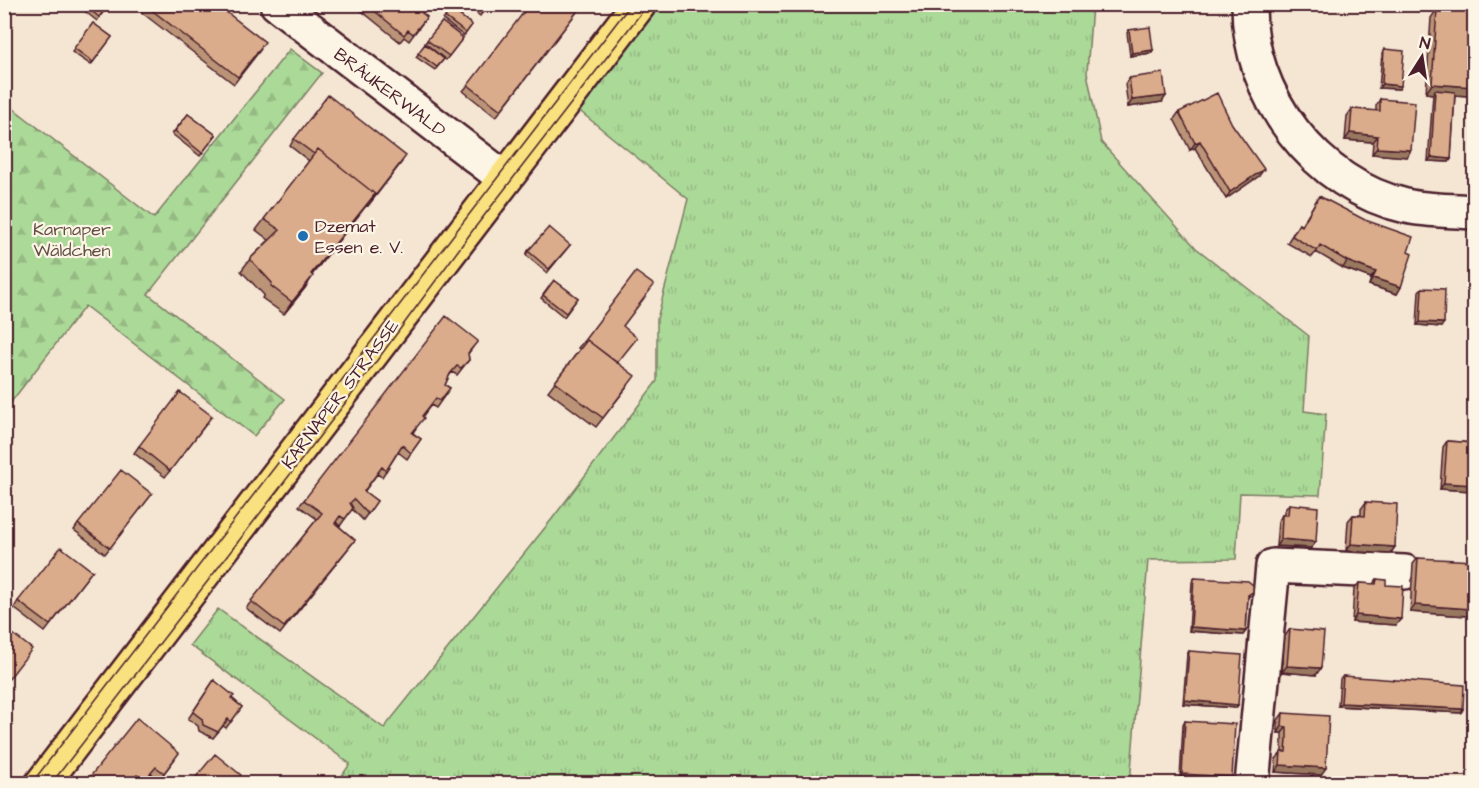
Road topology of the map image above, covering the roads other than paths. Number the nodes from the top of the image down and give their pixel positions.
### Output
1 (277, 4) edge
2 (639, 4) edge
3 (1249, 4) edge
4 (504, 178) junction
5 (1474, 212) edge
6 (1405, 572) dead end
7 (42, 783) edge
8 (1252, 783) edge

1 - 4 street, BRÄUKERWALD
2 - 4 main road, KARNAPER STRASSE
3 - 5 street
4 - 7 main road, KARNAPER STRASSE
6 - 8 street

